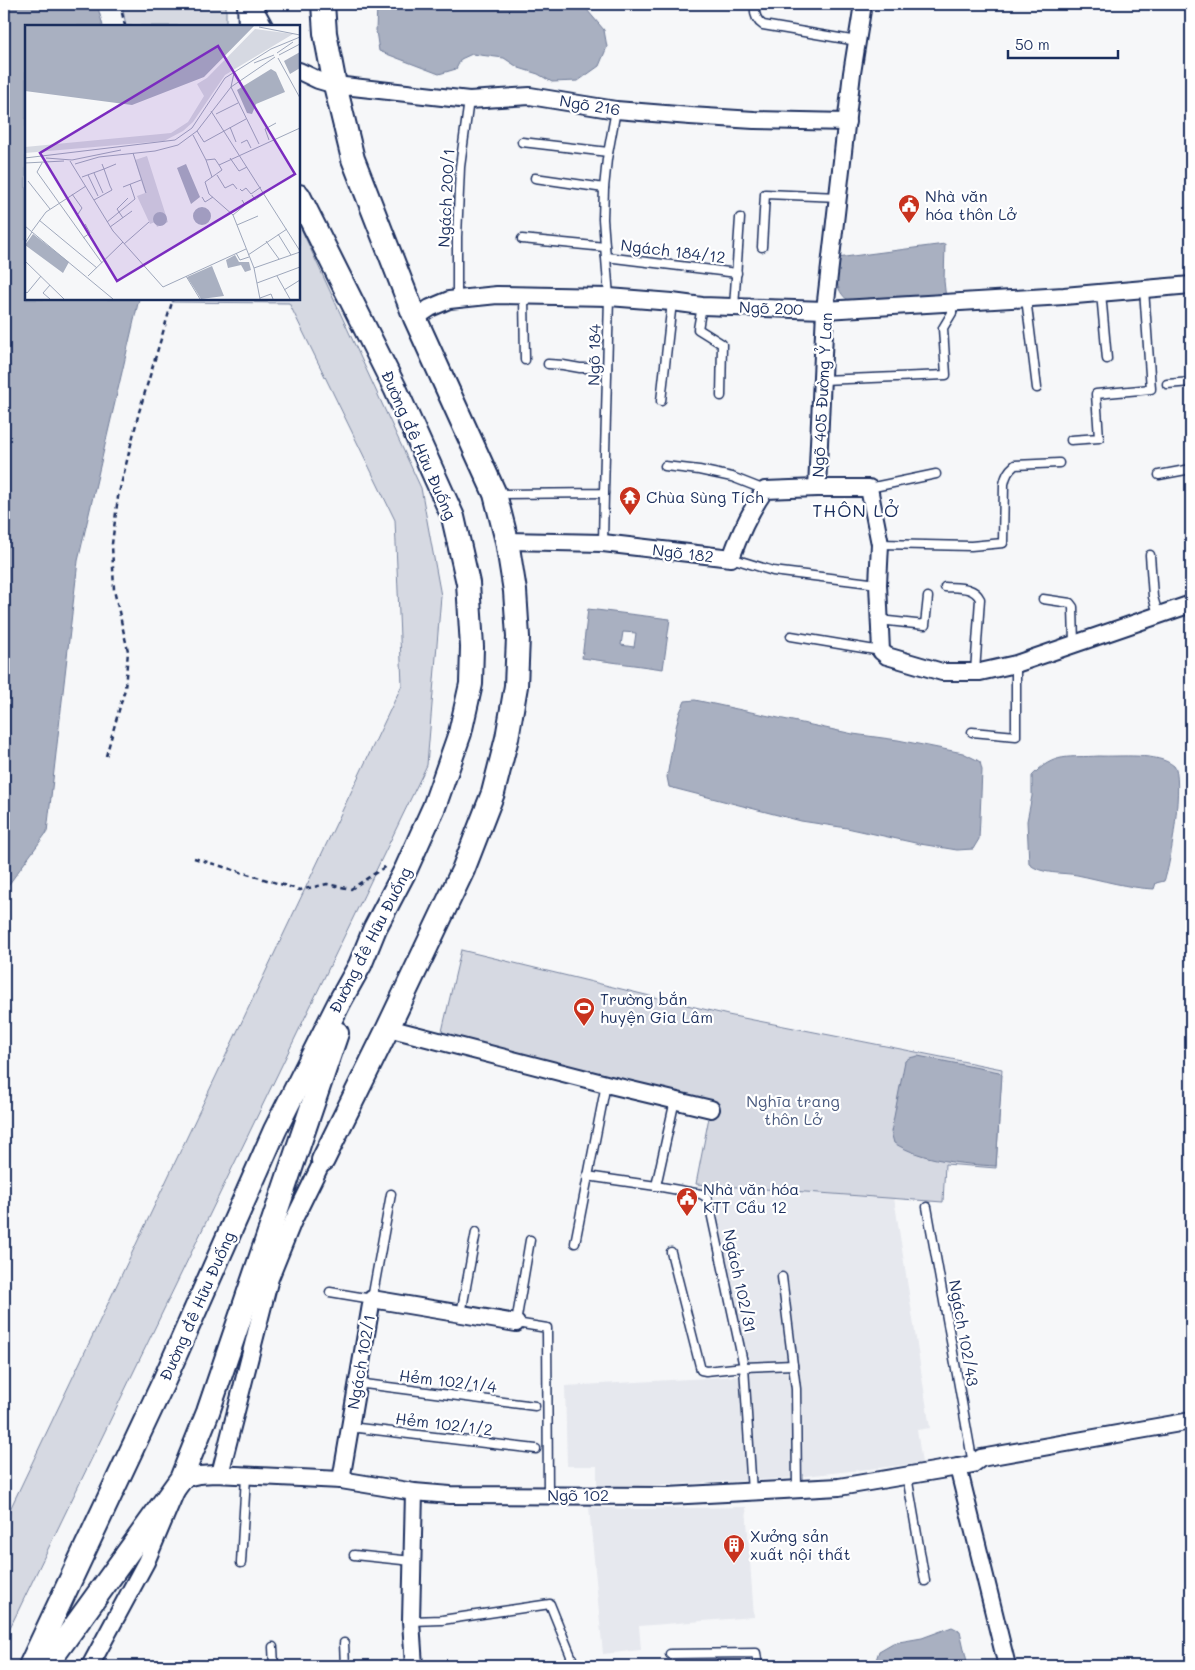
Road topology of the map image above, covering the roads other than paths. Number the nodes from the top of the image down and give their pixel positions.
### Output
1 (251, 4) edge
2 (323, 4) edge
3 (755, 4) edge
4 (863, 4) edge
5 (250, 25) edge
6 (263, 25) edge
7 (857, 41) junction
8 (300, 71) edge
9 (334, 85) junction
10 (469, 100) junction
11 (616, 110) junction
12 (847, 122) junction
13 (522, 142) dead end
14 (608, 152) junction
15 (535, 178) dead end
16 (604, 188) junction
17 (839, 197) junction
18 (300, 198) edge
19 (740, 218) dead end
20 (522, 239) dead end
21 (605, 247) junction
22 (762, 247) dead end
23 (606, 258) junction
24 (737, 273) junction
25 (1191, 285) edge
26 (1144, 289) junction
27 (1101, 293) junction
28 (524, 296) junction
29 (609, 298) junction
30 (1026, 298) junction
31 (457, 299) junction
32 (672, 302) junction
33 (952, 302) junction
34 (702, 306) junction
35 (734, 307) junction
36 (826, 310) junction
37 (415, 318) junction
38 (1107, 359) dead end
39 (525, 360) dead end
40 (548, 364) dead end
41 (607, 368) junction
42 (822, 380) junction
43 (1191, 382) edge
44 (1168, 384) dead end
45 (1037, 388) dead end
46 (721, 396) dead end
47 (661, 401) dead end
48 (1070, 440) dead end
49 (1059, 463) dead end
50 (665, 466) dead end
51 (1191, 469) edge
52 (936, 474) dead end
53 (1158, 475) dead end
54 (817, 488) junction
55 (869, 488) junction
56 (766, 490) junction
57 (604, 493) junction
58 (495, 494) junction
59 (507, 541) junction
60 (603, 543) junction
61 (880, 544) junction
62 (1150, 555) dead end
63 (731, 558) junction
64 (878, 584) junction
65 (945, 587) dead end
66 (928, 597) dead end
67 (1043, 599) dead end
68 (1191, 604) edge
69 (1158, 614) junction
70 (880, 620) junction
71 (791, 636) dead end
72 (1074, 644) junction
73 (881, 651) junction
74 (1016, 664) junction
75 (976, 672) junction
76 (972, 732) dead end
77 (360, 965) junction
78 (388, 1028) junction
79 (606, 1084) junction
80 (675, 1100) junction
81 (711, 1108) dead end
82 (324, 1160) joint
83 (587, 1176) junction
84 (656, 1186) junction
85 (391, 1194) dead end
86 (927, 1207) dead end
87 (476, 1232) dead end
88 (530, 1240) dead end
89 (575, 1243) dead end
90 (671, 1252) dead end
91 (782, 1277) dead end
92 (330, 1292) dead end
93 (372, 1299) junction
94 (461, 1314) junction
95 (516, 1323) junction
96 (793, 1365) junction
97 (744, 1367) junction
98 (357, 1383) junction
99 (536, 1406) dead end
100 (1191, 1421) edge
101 (350, 1427) junction
102 (536, 1449) dead end
103 (965, 1466) junction
104 (220, 1474) junction
105 (246, 1476) junction
106 (907, 1476) junction
107 (181, 1479) junction
108 (341, 1480) junction
109 (797, 1490) junction
110 (414, 1492) junction
111 (752, 1492) junction
112 (548, 1495) junction
113 (354, 1556) dead end
114 (412, 1561) junction
115 (241, 1564) dead end
116 (925, 1581) dead end
117 (410, 1621) junction
118 (344, 1644) dead end
119 (273, 1647) dead end
120 (670, 1654) dead end
121 (573, 1660) dead end
122 (30, 1666) edge
123 (46, 1666) edge
124 (90, 1666) edge
125 (274, 1666) edge
126 (345, 1666) edge
127 (414, 1666) edge
128 (758, 1666) edge
129 (1006, 1666) edge

1 - 5 main road
1 - 6 street
2 - 9 main road
3 - 7 lane
4 - 7 street, Ngõ 405 Đường Ỷ Lan
7 - 12 street, Ngõ 405 Đường Ỷ Lan
8 - 9 street, Ngõ 216
9 - 10 street, Ngõ 216
9 - 37 main road
10 - 11 street, Ngõ 216
10 - 31 lane, Ngách 200/1
11 - 12 street, Ngõ 216
11 - 14 lane, Ngõ 184
12 - 17 street, Ngõ 405 Đường Ỷ Lan
13 - 14 lane
14 - 16 lane, Ngõ 184
15 - 16 lane
16 - 21 lane, Ngõ 184
17 - 22 lane
17 - 36 street, Ngõ 405 Đường Ỷ Lan
18 - 77 main road, Đường đê Hữu Đuống
19 - 24 lane
20 - 21 lane
21 - 23 lane, Ngõ 184
23 - 24 lane, Ngách 184/12
23 - 29 lane, Ngõ 184
24 - 35 lane
25 - 26 street, Ngõ 200
26 - 27 street, Ngõ 200
26 - 48 lane
27 - 30 street, Ngõ 200
27 - 38 lane
28 - 29 street, Ngõ 200
28 - 31 street, Ngõ 200
28 - 39 lane
29 - 32 street, Ngõ 200
29 - 41 lane, Ngõ 184
30 - 33 street, Ngõ 200
30 - 45 lane
31 - 37 street, Ngõ 200
32 - 34 street, Ngõ 200
32 - 47 lane
33 - 36 street, Ngõ 200
33 - 42 lane
34 - 35 street, Ngõ 200
34 - 46 lane
35 - 36 street, Ngõ 200
36 - 42 street, Ngõ 405 Đường Ỷ Lan
37 - 58 main road
40 - 41 lane
41 - 57 lane, Ngõ 184
42 - 54 street, Ngõ 405 Đường Ỷ Lan
43 - 44 lane
49 - 61 lane
50 - 56 lane
51 - 53 lane
52 - 55 lane
54 - 55 street, Ngõ 405 Đường Ỷ Lan
54 - 56 street
55 - 61 street
56 - 63 street, Ngõ 182
57 - 58 lane
57 - 60 lane, Ngõ 184
58 - 59 main road
59 - 60 street, Ngõ 182
59 - 78 main road
60 - 63 street, Ngõ 182
61 - 64 street
62 - 69 lane
63 - 64 lane
64 - 70 street
65 - 75 lane
66 - 70 lane
67 - 72 lane
68 - 69 street
69 - 72 street
70 - 73 street
71 - 73 lane
72 - 74 street
73 - 75 street
74 - 75 street
74 - 76 lane
77 - 107 main road
77 - 122 main road, Đường đê Hữu Đuống
78 - 79 street
78 - 82 main road
79 - 80 street
79 - 83 lane
80 - 81 street
80 - 84 lane
82 - 104 street
83 - 84 lane, Ngách 102/31
83 - 89 lane
84 - 97 lane, Ngách 102/31
85 - 93 lane
86 - 103 lane, Ngách 102/43
87 - 94 lane
88 - 95 lane
90 - 97 lane
91 - 96 lane
92 - 93 lane
93 - 94 street, Ngách 102/1
93 - 98 street, Ngách 102/1
94 - 95 street, Ngách 102/1
95 - 112 lane
96 - 97 lane
96 - 109 lane
97 - 111 lane, Ngách 102/31
98 - 99 lane, Hẻm 102/1/4
98 - 101 street, Ngách 102/1
100 - 103 street, Ngõ 102
101 - 102 lane, Hẻm 102/1/2
101 - 108 street, Ngách 102/1
103 - 106 street, Ngõ 102
103 - 129 street
104 - 105 street, Ngõ 102
104 - 107 street, Ngõ 102
105 - 108 street, Ngõ 102
105 - 115 lane
106 - 109 street, Ngõ 102
106 - 116 lane
107 - 123 main road
107 - 124 street
108 - 110 street, Ngõ 102
109 - 111 street, Ngõ 102
110 - 112 street, Ngõ 102
110 - 114 street
111 - 112 street, Ngõ 102
113 - 114 lane
114 - 117 street
117 - 121 lane
117 - 127 street
118 - 126 lane
119 - 125 lane
120 - 128 lane

